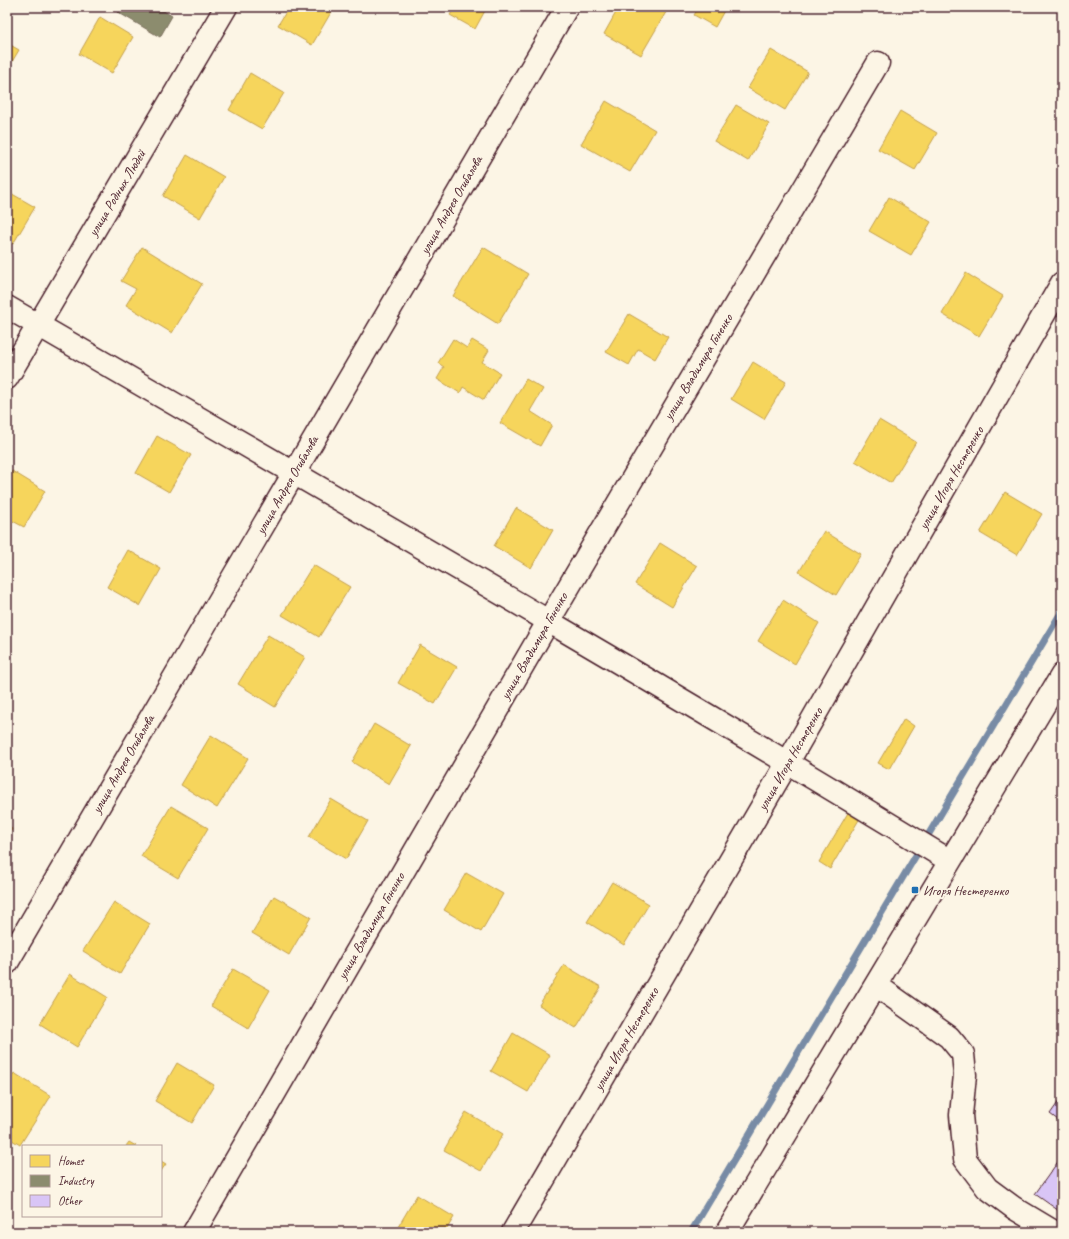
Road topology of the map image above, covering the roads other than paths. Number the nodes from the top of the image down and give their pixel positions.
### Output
1 (226, 7) edge
2 (567, 7) edge
3 (878, 62) dead end
4 (1062, 284) edge
5 (7, 307) edge
6 (38, 325) junction
7 (7, 378) edge
8 (294, 473) junction
9 (548, 622) junction
10 (1062, 675) edge
11 (788, 762) junction
12 (950, 861) junction
13 (7, 963) edge
14 (876, 984) junction
15 (194, 1232) edge
16 (513, 1232) edge
17 (727, 1232) edge
18 (1054, 1232) edge

1 - 6 street, улица Родных Людей
2 - 8 street, улица Андрея Огибалова
3 - 9 street, улица Владимира Гоненко
4 - 11 street, улица Игоря Нестеренко
5 - 6 street
6 - 7 street, улица Родных Людей
6 - 8 street
8 - 9 street
8 - 13 street, улица Андрея Огибалова
9 - 11 street
9 - 15 street, улица Владимира Гоненко
10 - 12 street
11 - 12 street
11 - 16 street, улица Игоря Нестеренко
12 - 14 street
14 - 17 street
14 - 18 street

